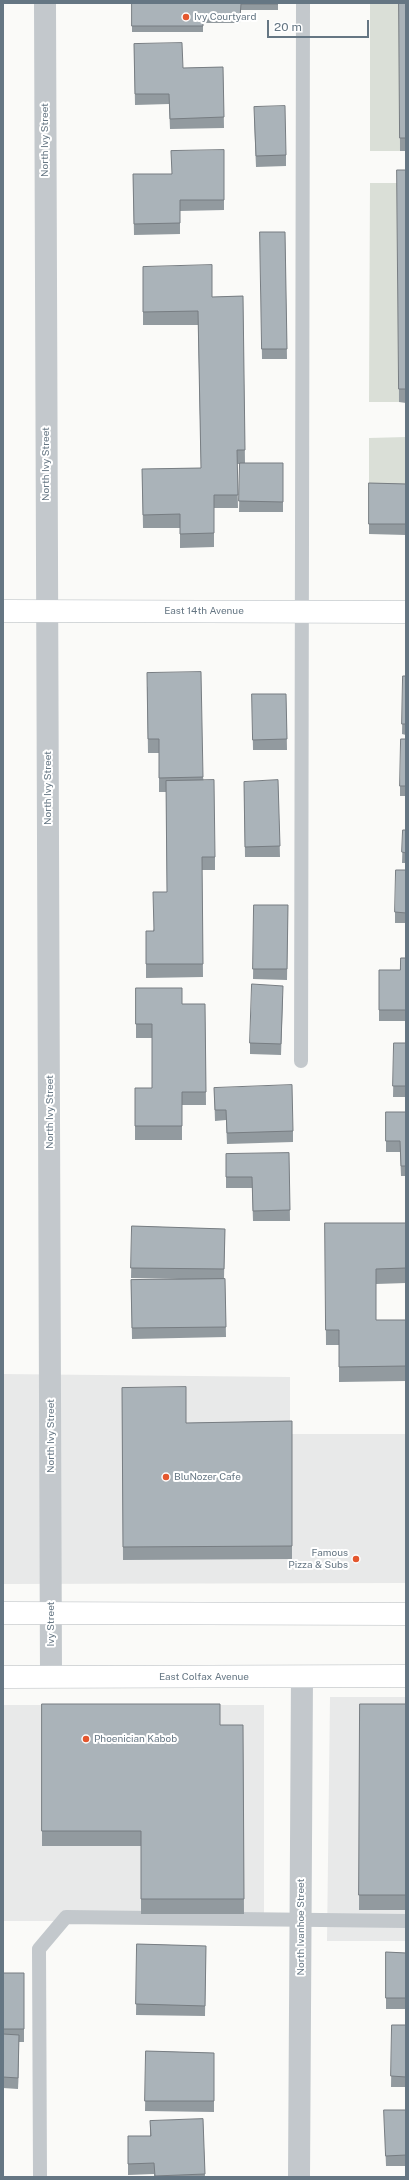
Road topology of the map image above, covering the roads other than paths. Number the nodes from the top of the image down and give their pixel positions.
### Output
1 (45, 3) edge
2 (303, 3) edge
3 (3, 611) edge
4 (47, 611) junction
5 (302, 612) junction
6 (406, 612) edge
7 (301, 1062) dead end
8 (51, 1573) joint
9 (3, 1613) edge
10 (51, 1613) junction
11 (406, 1614) edge
12 (51, 1676) junction
13 (406, 1676) edge
14 (3, 1677) edge
15 (302, 1677) junction
16 (302, 1918) junction
17 (406, 1921) edge
18 (40, 2177) edge
19 (299, 2177) edge

1 - 4 street, North Ivy Street
2 - 5 lane
3 - 4 main road, East 14th Avenue
4 - 5 main road, East 14th Avenue
4 - 8 street, North Ivy Street
5 - 6 main road, East 14th Avenue
5 - 7 lane
8 - 10 street, Ivy Street
9 - 10 main road
10 - 11 main road
10 - 12 street, Ivy Street
12 - 14 main road, East Colfax Avenue
12 - 15 main road, East Colfax Avenue
13 - 15 main road, East Colfax Avenue
15 - 16 street, North Ivanhoe Street
16 - 17 lane
16 - 18 lane
16 - 19 street, North Ivanhoe Street

